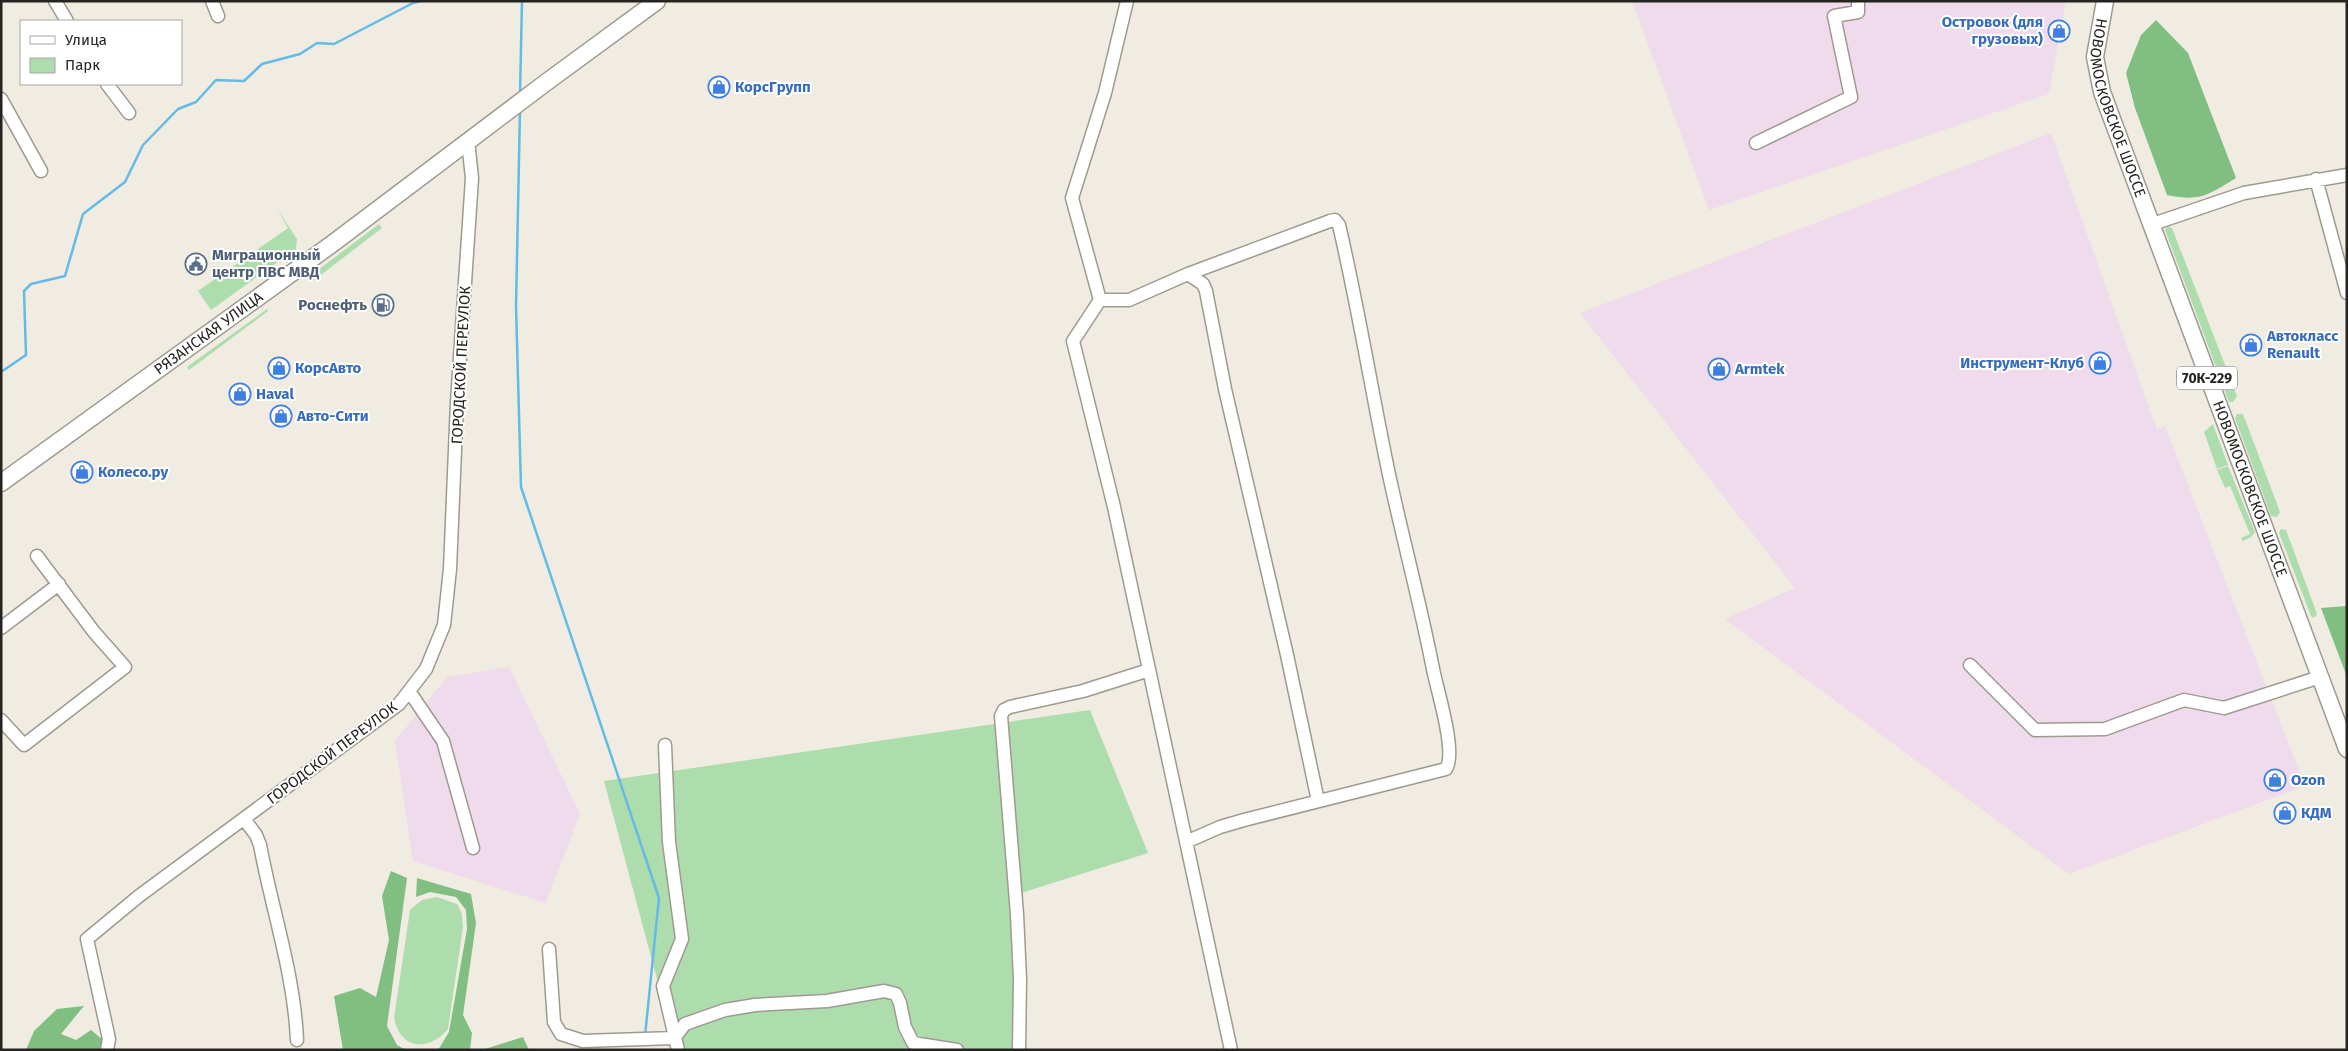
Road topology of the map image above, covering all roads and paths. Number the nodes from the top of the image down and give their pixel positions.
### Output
1 (55, 1) edge
2 (212, 1) edge
3 (657, 1) edge
4 (1127, 1) edge
5 (1858, 1) edge
6 (2105, 1) edge
7 (218, 16) dead end
8 (66, 20) edge
9 (108, 85) edge
10 (1, 99) edge
11 (129, 113) dead end
12 (468, 141) junction
13 (1756, 143) dead end
14 (41, 171) dead end
15 (2347, 175) edge
16 (2316, 179) junction
17 (2150, 225) junction
18 (1188, 274) junction
19 (2347, 294) edge
20 (1100, 300) junction
21 (1, 482) edge
22 (37, 556) dead end
23 (58, 584) junction
24 (1, 628) edge
25 (1970, 665) dead end
26 (1149, 670) junction
27 (2320, 677) junction
28 (409, 691) junction
29 (1, 720) edge
30 (665, 745) dead end
31 (2347, 749) edge
32 (1318, 801) junction
33 (244, 819) junction
34 (1186, 842) junction
35 (473, 848) dead end
36 (549, 949) dead end
37 (297, 1040) dead end
38 (676, 1044) edge
39 (107, 1050) edge
40 (957, 1050) edge
41 (1019, 1050) edge
42 (1231, 1050) edge

1 - 8 street
2 - 7 street
3 - 12 main road, РЯЗАНСКАЯ УЛИЦА
4 - 20 street
5 - 13 street
6 - 17 main road, НОВОМОСКОВСКОЕ ШОССЕ / 70К-229
9 - 11 street
10 - 14 street
12 - 21 main road, РЯЗАНСКАЯ УЛИЦА
12 - 28 street, ГОРОДСКОЙ ПЕРЕУЛОК
15 - 16 street
16 - 17 street
16 - 19 street
17 - 27 main road, НОВОМОСКОВСКОЕ ШОССЕ / 70К-229
18 - 20 street
18 - 32 street
18 - 32 street
20 - 26 street
22 - 23 street
23 - 24 street
23 - 29 street
25 - 27 street
26 - 34 street
26 - 41 street
27 - 31 main road, НОВОМОСКОВСКОЕ ШОССЕ / 70К-229
28 - 33 street, ГОРОДСКОЙ ПЕРЕУЛОК
28 - 35 street
30 - 38 street
32 - 34 street
33 - 37 street
33 - 39 street, ГОРОДСКОЙ ПЕРЕУЛОК
34 - 42 street
36 - 38 street
38 - 40 street

